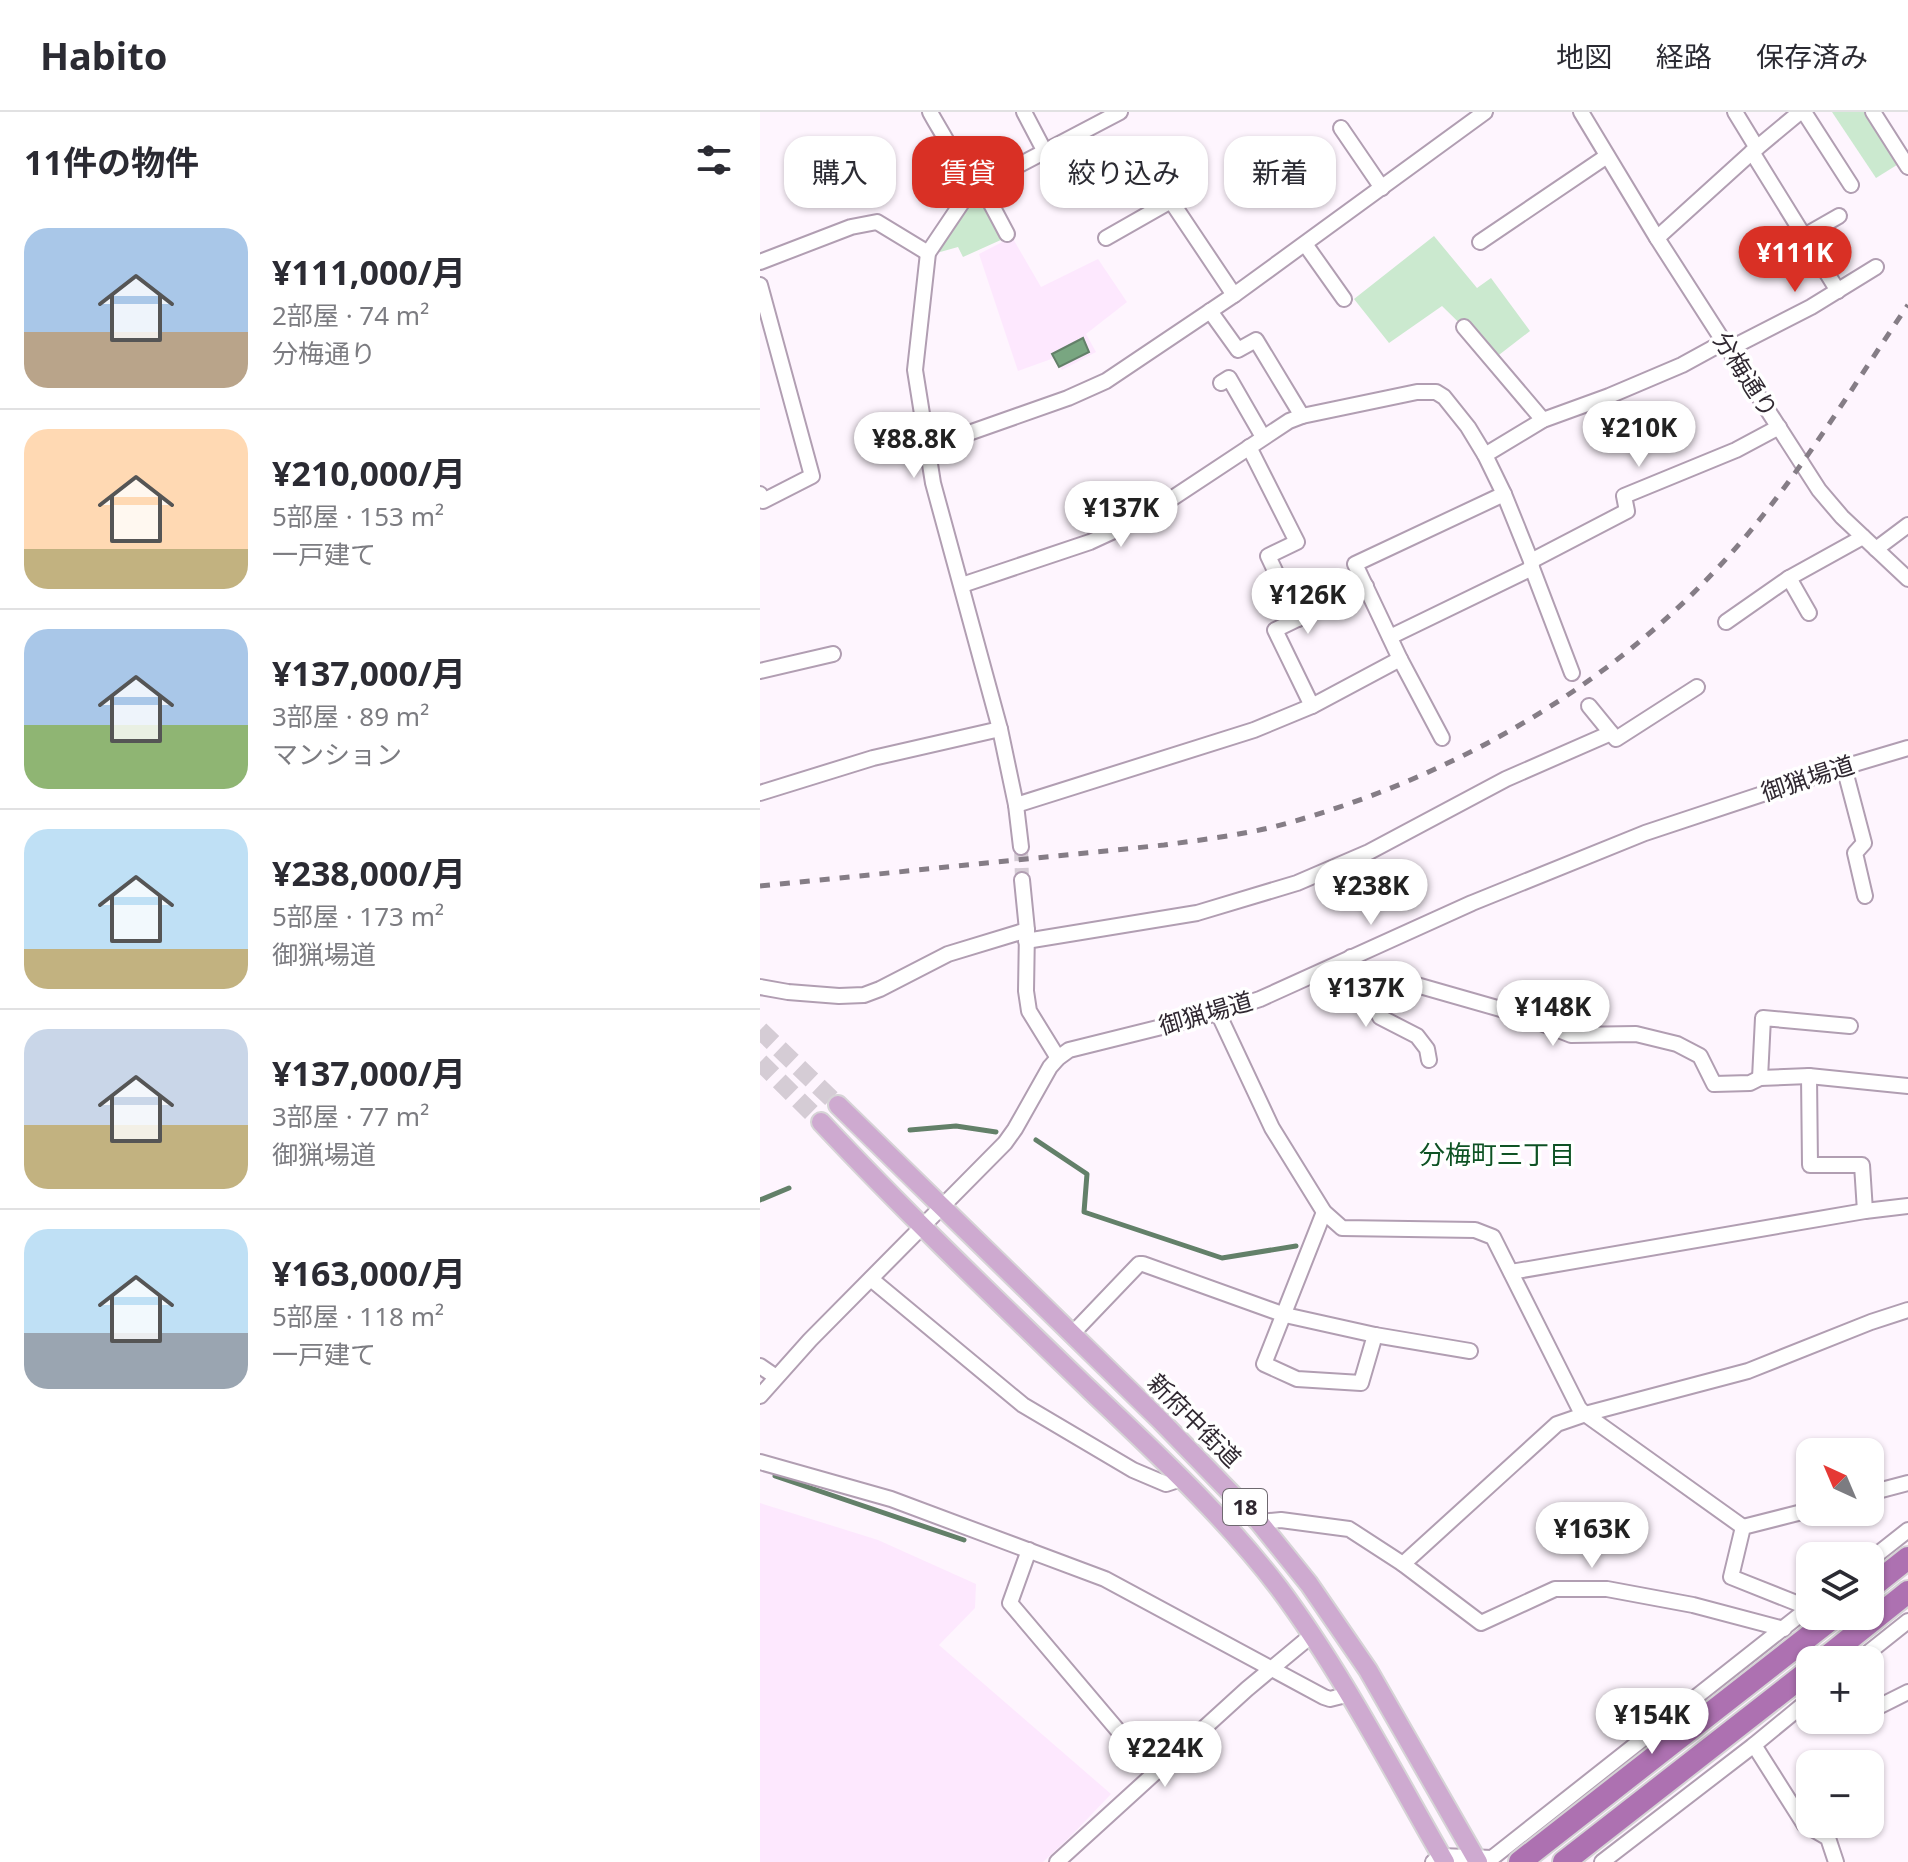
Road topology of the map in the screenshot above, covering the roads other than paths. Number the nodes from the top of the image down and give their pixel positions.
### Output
1 (930, 112) edge
2 (1024, 112) edge
3 (1120, 112) edge
4 (1581, 112) edge
5 (1735, 112) edge
6 (1802, 112) edge
7 (1873, 112) edge
8 (1481, 113) edge
9 (1341, 128) dead end
10 (943, 136) edge
11 (1075, 136) edge
12 (1040, 142) edge
13 (1754, 150) junction
14 (1607, 156) junction
15 (1908, 167) edge
16 (1851, 185) dead end
17 (1382, 188) junction
18 (958, 208) edge
19 (993, 208) edge
20 (1839, 216) dead end
21 (1007, 234) dead end
22 (1804, 236) junction
23 (1106, 238) dead end
24 (1657, 238) junction
25 (1480, 242) dead end
26 (1305, 244) junction
27 (928, 253) junction
28 (760, 262) edge
29 (1876, 267) dead end
30 (760, 285) edge
31 (1838, 291) junction
32 (1234, 295) junction
33 (1344, 299) dead end
34 (1210, 311) junction
35 (1464, 327) dead end
36 (1726, 345) junction
37 (1221, 383) dead end
38 (1302, 416) junction
39 (1543, 420) junction
40 (1779, 427) junction
41 (1263, 437) junction
42 (929, 447) junction
43 (1249, 447) junction
44 (1485, 455) junction
45 (760, 494) edge
46 (1504, 494) junction
47 (1908, 525) edge
48 (1863, 537) junction
49 (1876, 549) junction
50 (1532, 564) junction
51 (1789, 578) junction
52 (1908, 579) edge
53 (962, 585) junction
54 (1366, 586) junction
55 (1809, 613) dead end
56 (1298, 619) junction
57 (1726, 622) dead end
58 (1390, 637) junction
59 (833, 654) dead end
60 (1400, 659) junction
61 (760, 671) edge
62 (1572, 673) dead end
63 (1697, 687) dead end
64 (1312, 706) junction
65 (1589, 706) dead end
66 (1000, 729) junction
67 (1611, 733) junction
68 (1442, 738) dead end
69 (1908, 748) edge
70 (1844, 767) junction
71 (760, 793) edge
72 (1016, 805) junction
73 (1021, 847) tunnel mouth
74 (1022, 880) tunnel mouth
75 (1865, 896) dead end
76 (1026, 936) junction
77 (1354, 963) junction
78 (760, 987) edge
79 (1218, 1013) junction
80 (1850, 1026) dead end
81 (1058, 1058) junction
82 (1429, 1060) dead end
83 (1809, 1076) junction
84 (1760, 1078) junction
85 (1908, 1086) edge
86 (838, 1105) tunnel mouth
87 (821, 1122) tunnel mouth
88 (942, 1206) junction
89 (1908, 1206) edge
90 (1865, 1211) junction
91 (1324, 1212) junction
92 (922, 1227) junction
93 (1511, 1272) junction
94 (871, 1279) junction
95 (1908, 1310) edge
96 (1285, 1315) junction
97 (1072, 1334) junction
98 (1375, 1335) junction
99 (1470, 1351) dead end
100 (760, 1366) edge
101 (776, 1377) junction
102 (760, 1396) edge
103 (1585, 1414) junction
104 (760, 1462) edge
105 (1181, 1479) junction
106 (1908, 1483) edge
107 (1884, 1489) edge
108 (1796, 1514) edge
109 (1259, 1522) junction
110 (1743, 1527) junction
111 (1908, 1530) edge
112 (1884, 1549) edge
113 (1029, 1550) junction
114 (1908, 1558) edge
115 (1403, 1564) junction
116 (1884, 1577) edge
117 (1908, 1592) edge
118 (1796, 1603) edge
119 (1796, 1619) edge
120 (1908, 1621) edge
121 (1784, 1629) junction
122 (1817, 1630) edge
123 (1312, 1635) junction
124 (1840, 1646) edge
125 (1877, 1646) edge
126 (1272, 1669) junction
127 (1796, 1681) edge
128 (1908, 1692) edge
129 (1350, 1694) junction
130 (1884, 1704) edge
131 (1796, 1710) edge
132 (1754, 1745) junction
133 (1154, 1773) junction
134 (1440, 1860) edge
135 (1477, 1860) edge
136 (1834, 1861) edge
137 (1057, 1862) edge
138 (1520, 1862) edge
139 (1564, 1862) edge
140 (1602, 1862) edge

1 - 10 street
2 - 12 street
3 - 11 street
4 - 14 street, 分梅通り
5 - 13 street
6 - 13 street
6 - 16 street
7 - 15 street
8 - 17 street
9 - 17 street
13 - 22 street
13 - 24 street
14 - 24 street, 分梅通り
14 - 25 street
17 - 26 street
18 - 27 street
19 - 21 street
20 - 22 street
22 - 31 street
23 - 32 street
24 - 36 street, 分梅通り
26 - 32 street
26 - 33 street
27 - 28 street
27 - 42 street
29 - 31 street
30 - 45 street
31 - 36 street
32 - 34 street
34 - 38 street
34 - 42 street
35 - 39 street
36 - 39 street
36 - 40 street, 分梅通り
37 - 41 street
38 - 41 street
38 - 44 street
39 - 44 street
40 - 48 street, 分梅通り
40 - 50 street
41 - 43 street
42 - 53 street
43 - 53 street
43 - 56 street
44 - 46 street
46 - 50 street
46 - 54 street
47 - 49 street
48 - 49 street, 分梅通り
48 - 51 street
49 - 52 street, 分梅通り
50 - 58 street
50 - 62 street
51 - 55 street
51 - 57 street
53 - 66 street
54 - 56 street
54 - 58 street
56 - 64 street
58 - 60 street
59 - 61 street
60 - 64 street
60 - 68 street
63 - 67 street
64 - 72 street
65 - 67 street
66 - 71 street
66 - 72 street
67 - 76 street
69 - 70 street, 御猟場道
70 - 75 street
70 - 77 street, 御猟場道
72 - 73 street
74 - 76 street
76 - 78 street
76 - 81 street
77 - 79 street, 御猟場道
77 - 82 street
77 - 84 street
79 - 81 street, 御猟場道
79 - 91 street
80 - 84 street
81 - 88 street
83 - 84 street
83 - 85 street
83 - 90 street
86 - 88 main road, 新府中街道 / 18
87 - 92 main road, 新府中街道 / 18
88 - 92 street
88 - 97 main road, 新府中街道 / 18
89 - 90 street
90 - 93 street
91 - 93 street
91 - 96 street
92 - 94 street
92 - 105 main road, 新府中街道 / 18
93 - 103 street
94 - 101 street
94 - 105 street
95 - 103 street
96 - 97 street
96 - 98 street
96 - 98 street
97 - 109 main road, 新府中街道 / 18
98 - 99 street
100 - 101 street
101 - 102 street
103 - 110 street
103 - 115 street
104 - 113 street
105 - 123 main road, 新府中街道 / 18
106 - 107 street
108 - 110 street
109 - 115 street
109 - 135 main road, 新府中街道 / 18
110 - 118 street
111 - 112 street
113 - 126 street
113 - 133 street
114 - 116 highway
115 - 121 street
117 - 124 highway
119 - 121 street
120 - 125 street
121 - 135 street
122 - 138 highway
123 - 126 street
123 - 129 main road, 新府中街道 / 18
126 - 129 street
126 - 133 street
127 - 139 highway
128 - 130 street
129 - 134 main road, 新府中街道 / 18
131 - 132 street
132 - 136 street
132 - 140 street
133 - 137 street
134 - 135 street

